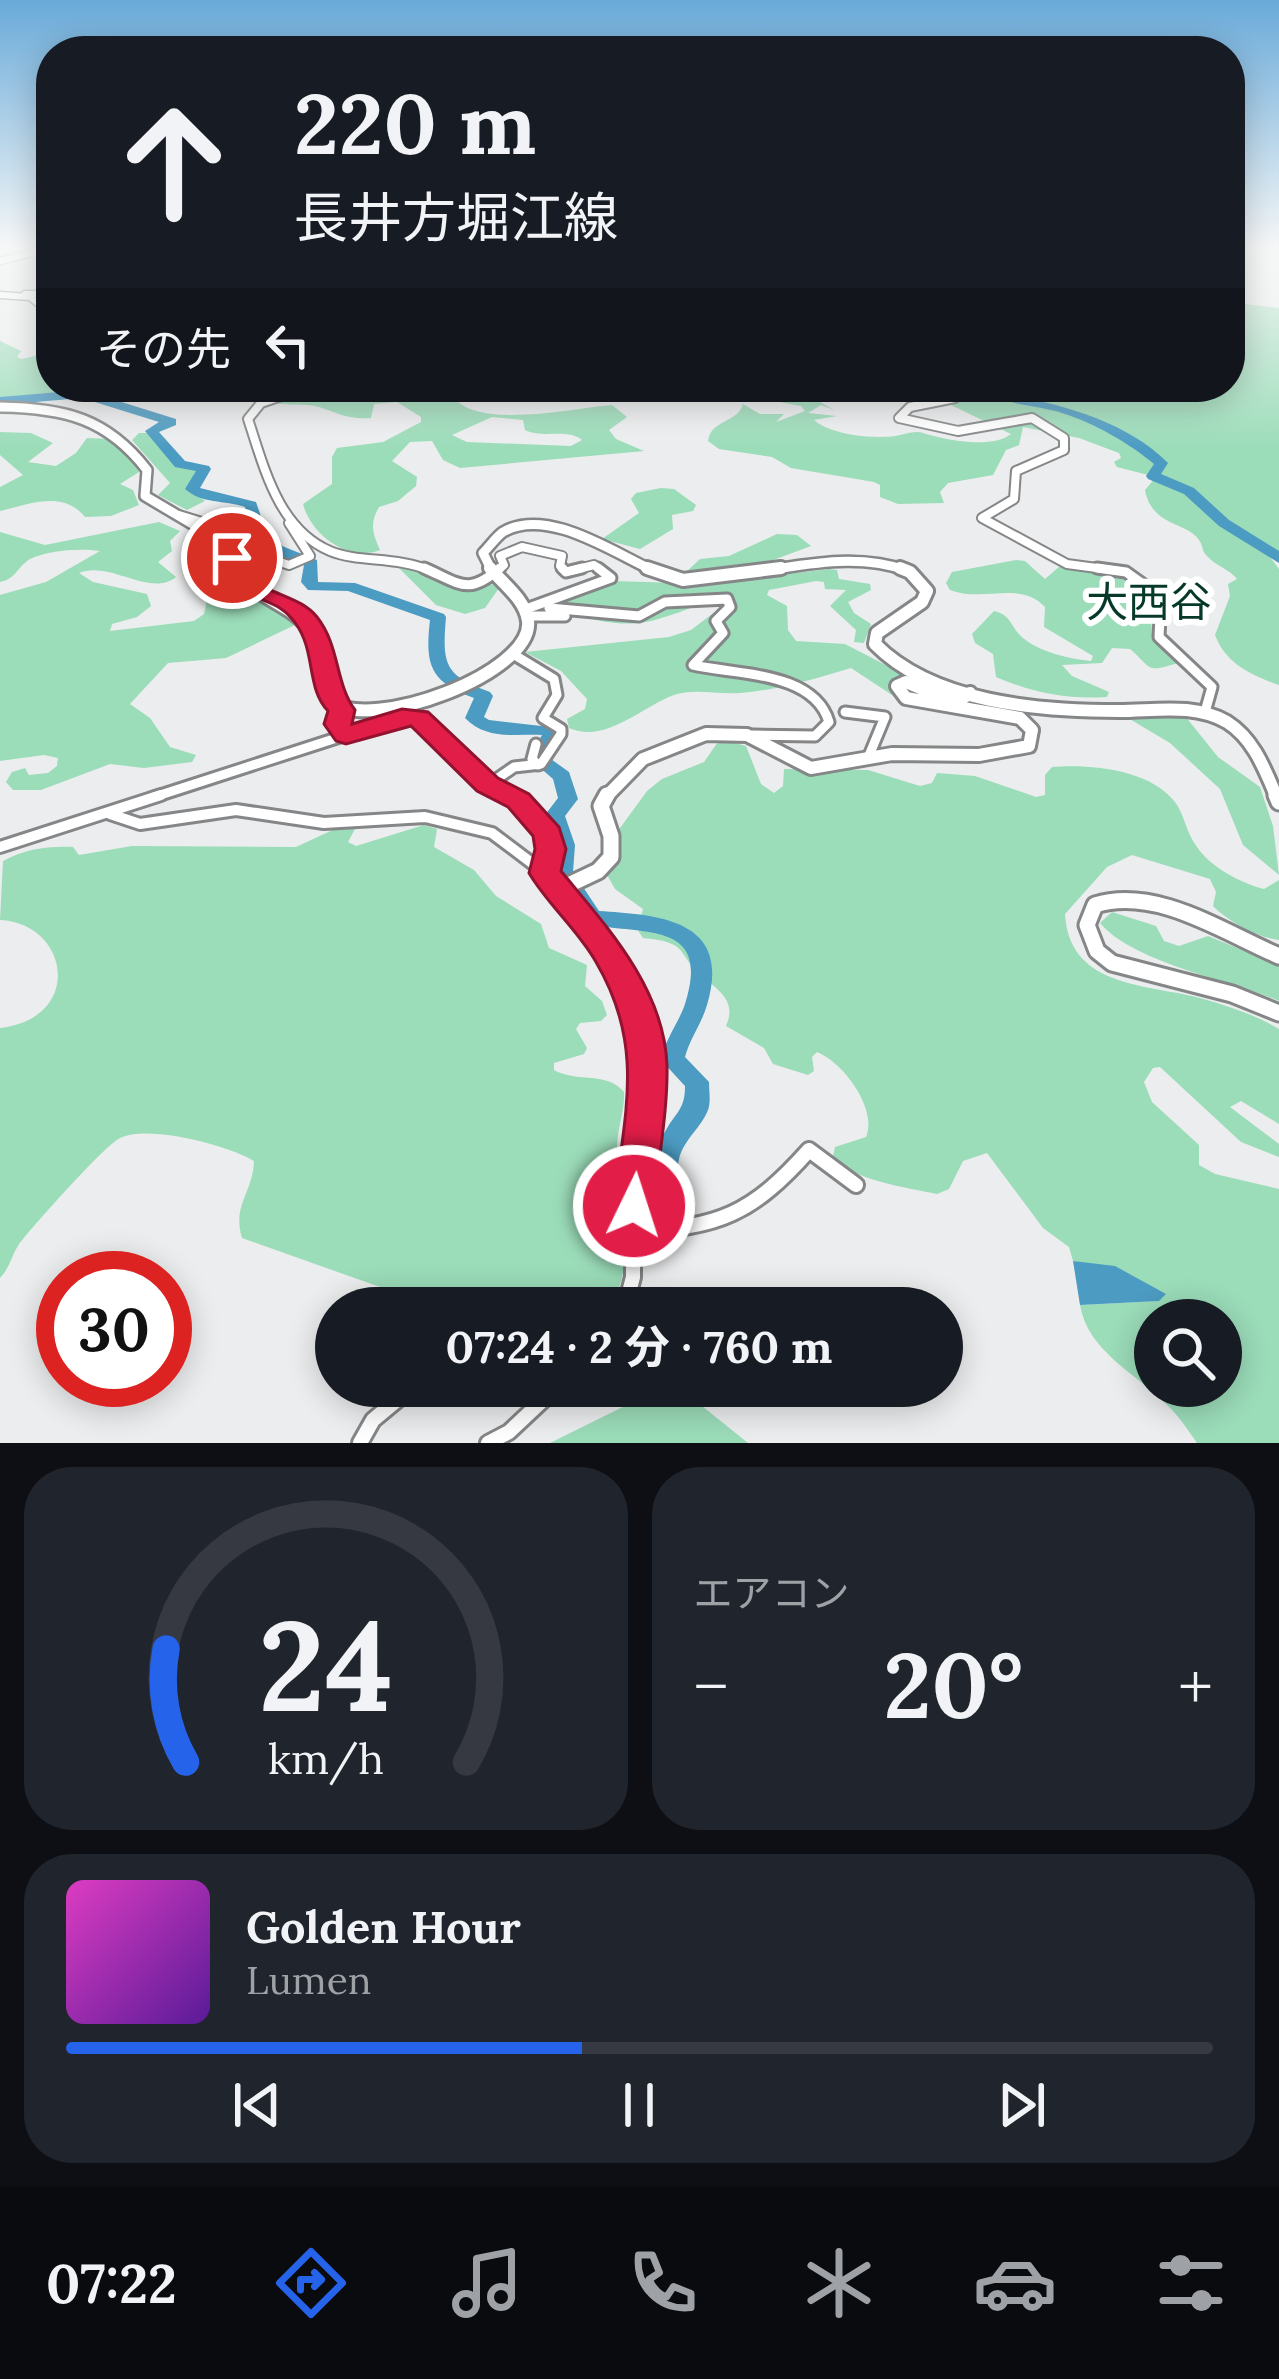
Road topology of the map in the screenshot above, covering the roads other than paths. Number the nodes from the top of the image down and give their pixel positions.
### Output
1 (264, 402) edge
2 (935, 402) edge
3 (0, 407) edge
4 (179, 515) junction
5 (291, 517) junction
6 (494, 574) junction
7 (527, 612) junction
8 (513, 654) junction
9 (906, 677) junction
10 (342, 710) junction
11 (845, 712) dead end
12 (1205, 712) junction
13 (346, 735) junction
14 (747, 735) junction
15 (536, 744) dead end
16 (868, 758) junction
17 (538, 765) junction
18 (488, 784) junction
19 (1279, 802) edge
20 (110, 814) junction
21 (0, 847) edge
22 (545, 873) junction
23 (562, 887) junction
24 (1279, 956) edge
25 (1279, 1012) edge
26 (856, 1185) dead end
27 (634, 1231) junction
28 (633, 1287) edge
29 (389, 1407) edge
30 (536, 1407) edge
31 (361, 1443) edge
32 (488, 1443) edge

1 - 5 street
2 - 12 street
3 - 4 main road
4 - 5 street
4 - 10 main road
5 - 6 street
6 - 7 main road
6 - 7 street
6 - 9 main road
7 - 8 main road
7 - 14 street
8 - 10 main road
8 - 17 street
9 - 12 main road
9 - 16 main road
10 - 13 main road
11 - 16 street
12 - 19 main road
13 - 18 main road
13 - 20 street
14 - 16 main road
14 - 23 main road
15 - 17 street
17 - 18 street
18 - 22 main road
20 - 21 street
20 - 22 street
22 - 23 main road
23 - 27 street
24 - 25 main road
26 - 27 street
27 - 28 street
29 - 31 street
30 - 32 street

